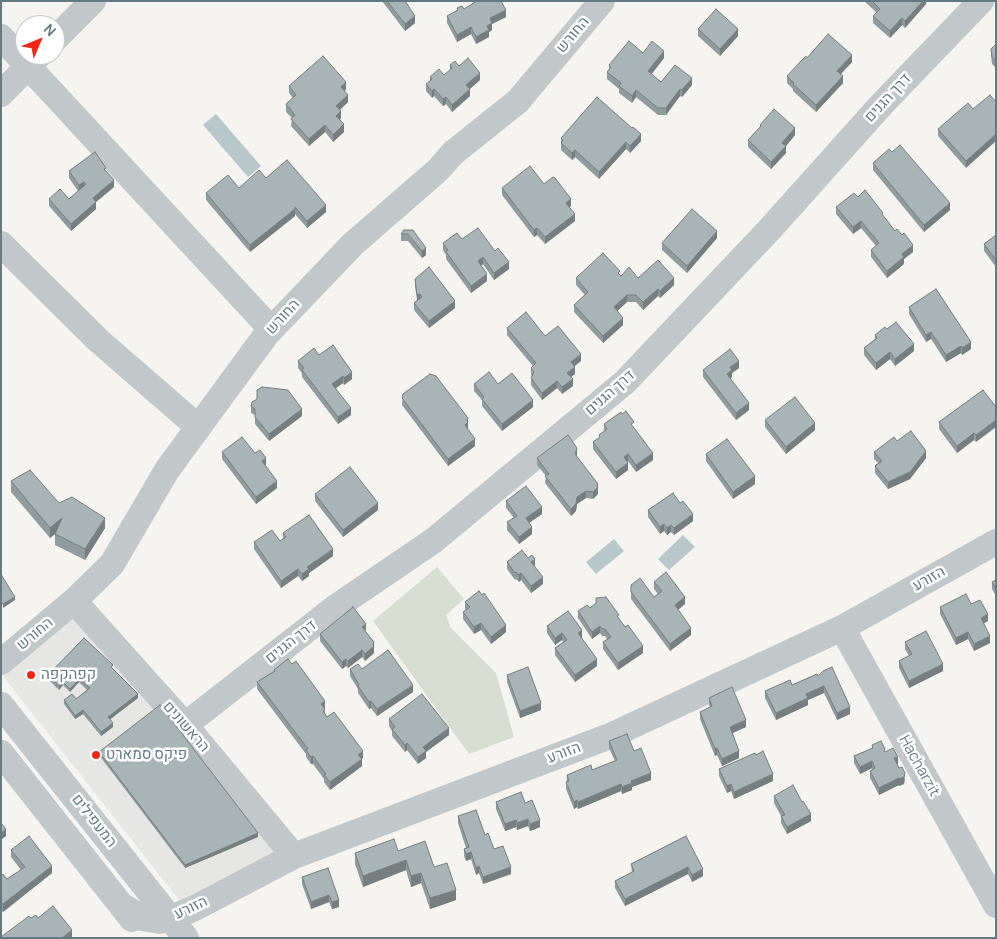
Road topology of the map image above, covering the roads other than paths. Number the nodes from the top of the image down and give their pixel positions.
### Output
1 (92, 1) edge
2 (602, 1) edge
3 (981, 1) edge
4 (65, 29) edge
5 (1, 37) edge
6 (15, 47) edge
7 (30, 65) edge
8 (38, 65) edge
9 (1, 94) edge
10 (1, 244) edge
11 (272, 329) junction
12 (198, 427) junction
13 (996, 542) edge
14 (74, 601) junction
15 (842, 628) junction
16 (1, 662) edge
17 (1, 705) edge
18 (185, 725) junction
19 (1, 752) edge
20 (294, 856) junction
21 (122, 905) junction
22 (996, 905) edge
23 (178, 928) edge
24 (147, 938) edge

1 - 4 street
2 - 11 street, החורש
3 - 18 street, דרך הגנים
5 - 6 street
7 - 9 street
8 - 11 street
10 - 12 street
11 - 12 street, החורש
12 - 14 street, החורש
13 - 15 street, הזורע
14 - 16 street, החורש
14 - 18 street, הראשונים
15 - 20 street, הזורע
15 - 22 street, Hacharzit
17 - 23 street, המעפילים
18 - 20 street, הראשונים
19 - 21 street, המעפילים
20 - 23 street, הזורע
21 - 23 street, הזורע
21 - 24 street, המעפילים

